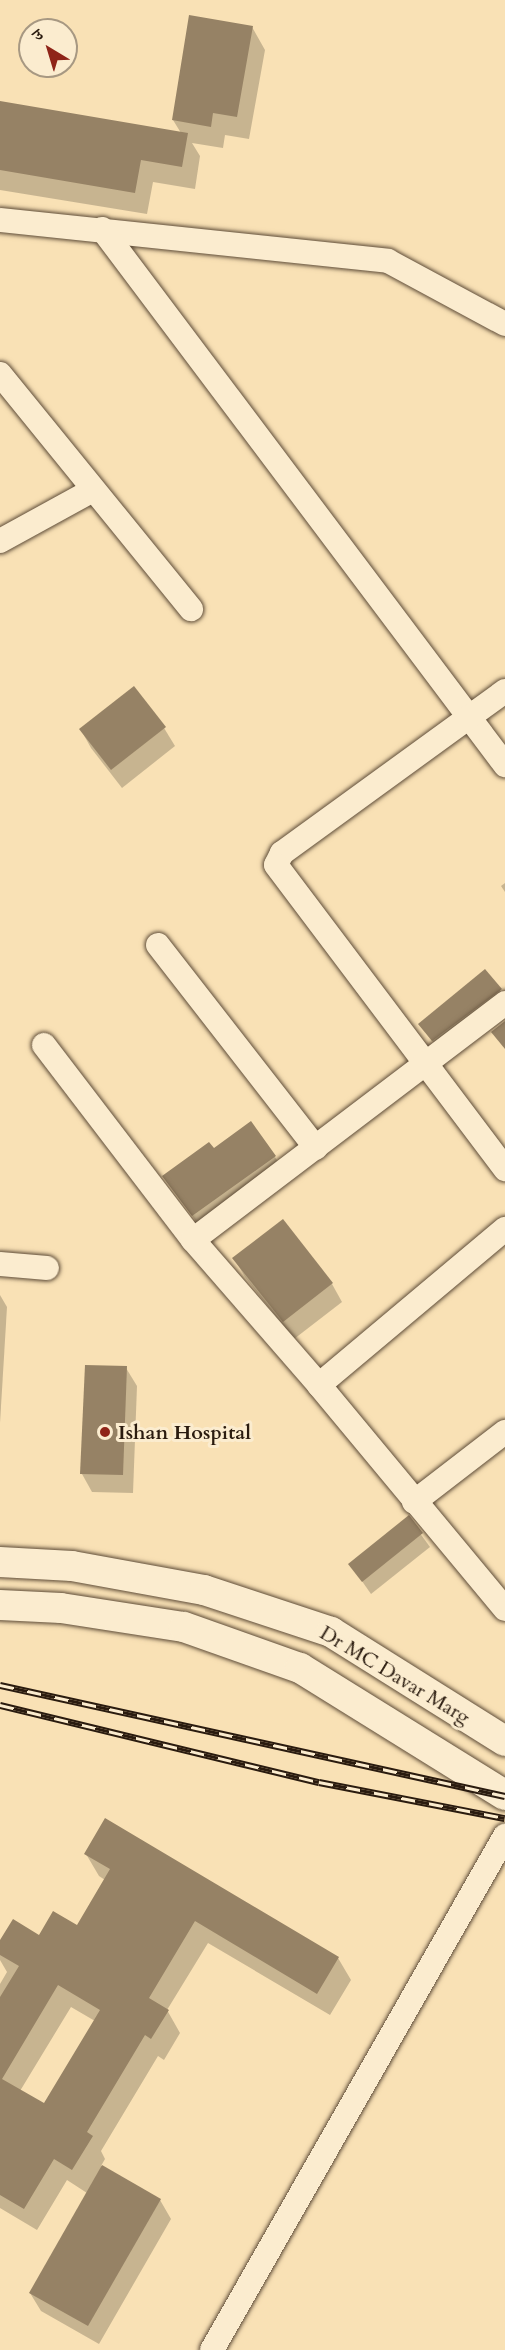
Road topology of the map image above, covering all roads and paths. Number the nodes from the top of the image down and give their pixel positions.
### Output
1 (0, 220) edge
2 (102, 229) junction
3 (505, 324) edge
4 (0, 374) edge
5 (93, 490) junction
6 (0, 541) edge
7 (191, 609) dead end
8 (505, 691) edge
9 (469, 717) junction
10 (505, 765) edge
11 (158, 945) dead end
12 (505, 1003) edge
13 (44, 1046) dead end
14 (425, 1066) junction
15 (316, 1148) junction
16 (505, 1169) edge
17 (505, 1229) edge
18 (193, 1240) junction
19 (0, 1264) edge
20 (47, 1268) dead end
21 (320, 1385) junction
22 (505, 1432) edge
23 (414, 1502) junction
24 (0, 1562) edge
25 (0, 1605) edge
26 (505, 1609) edge
27 (505, 1741) edge
28 (505, 1795) edge
29 (505, 1836) edge
30 (212, 2350) edge

1 - 2 street
2 - 3 street
2 - 9 street
4 - 5 street
5 - 6 street
5 - 7 street
8 - 9 street
9 - 10 street
9 - 14 street
11 - 15 street
12 - 14 street
13 - 18 street
14 - 15 street
14 - 16 street
15 - 18 street
17 - 21 street
18 - 21 street
19 - 20 street
21 - 23 street
22 - 23 street
23 - 26 street
24 - 27 street, Dr MC Davar Marg
25 - 28 street
29 - 30 street

